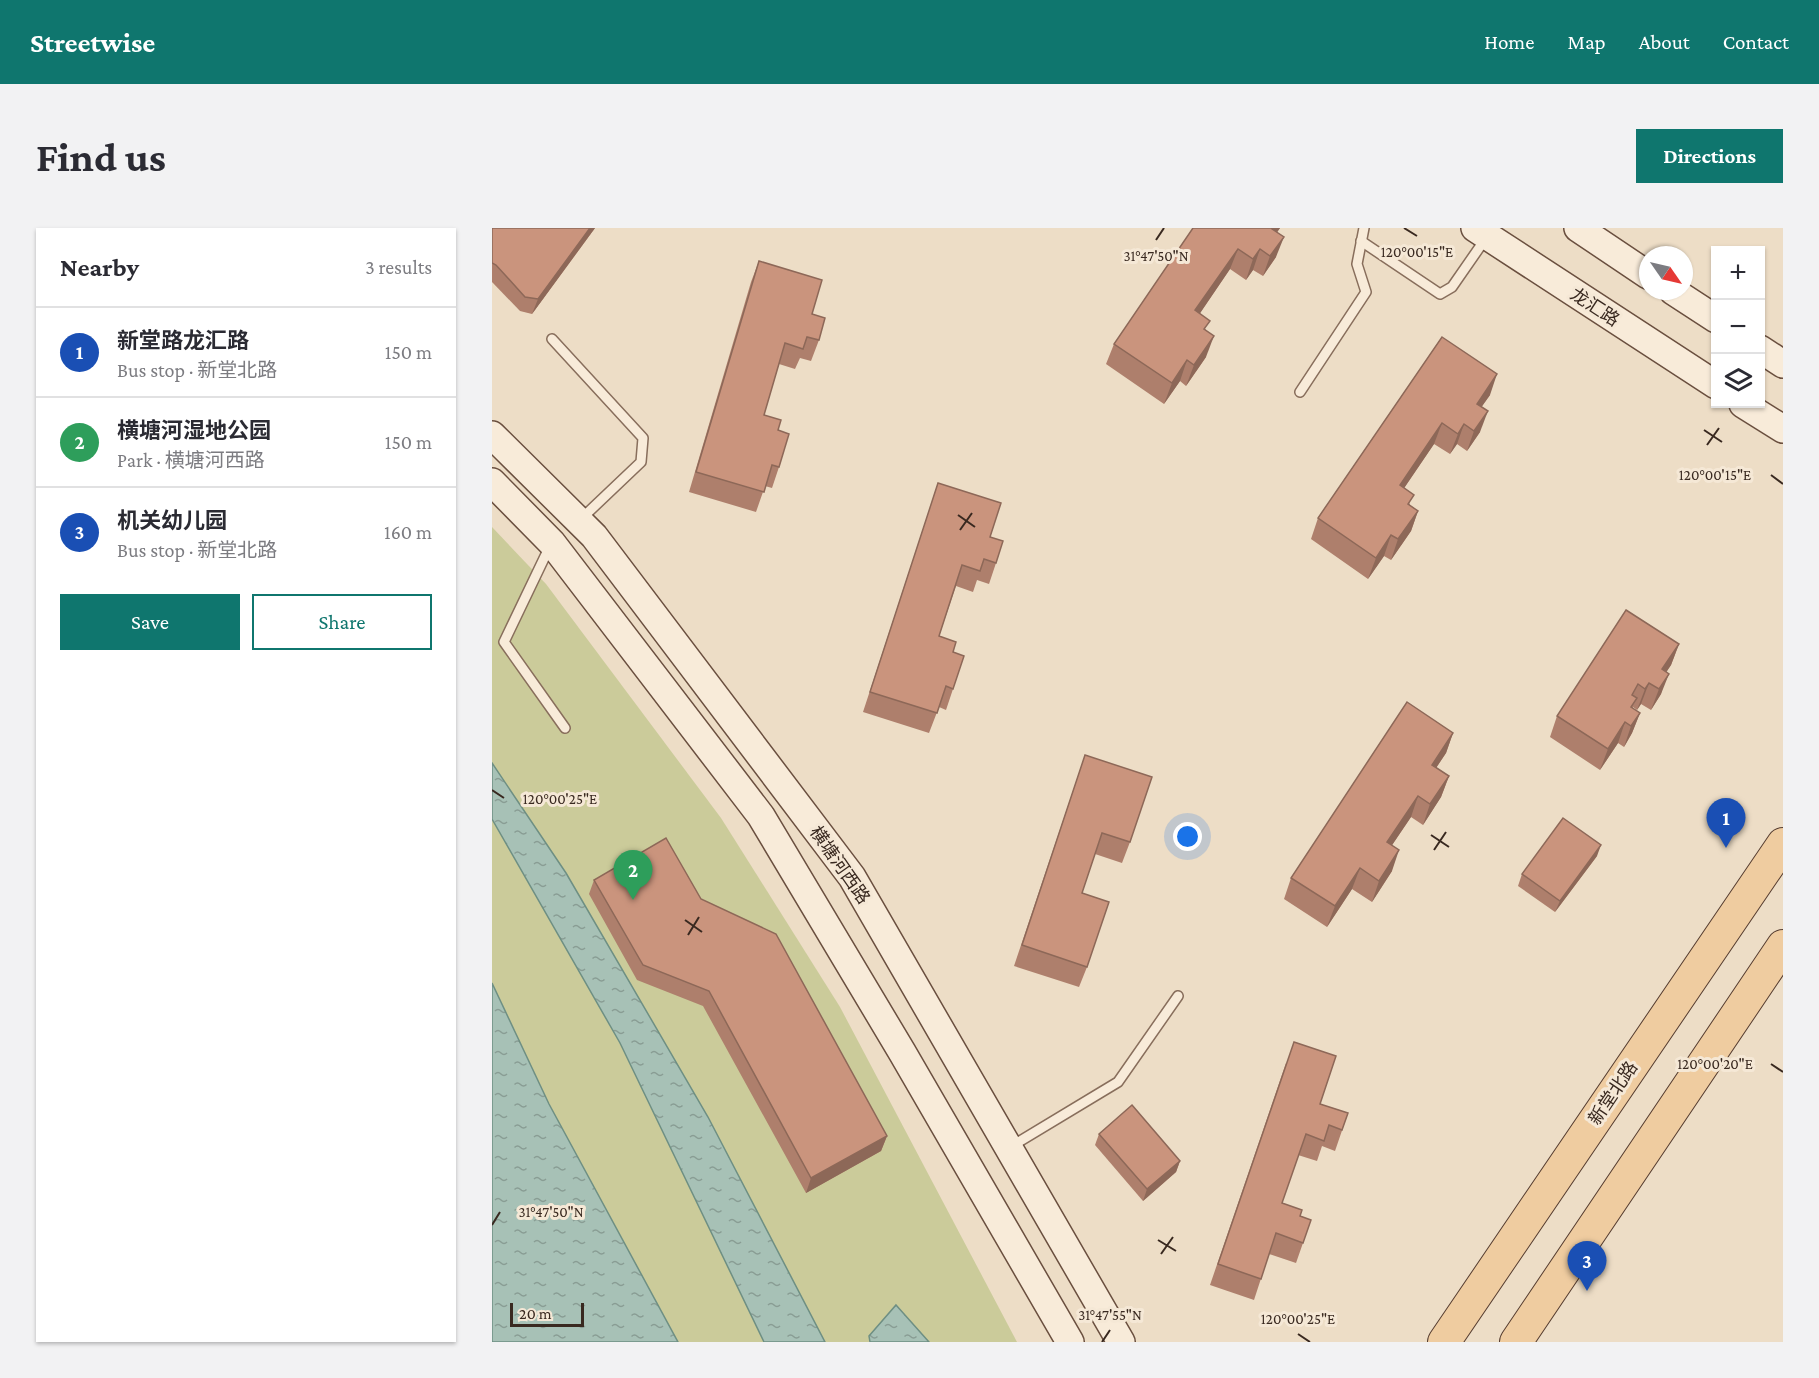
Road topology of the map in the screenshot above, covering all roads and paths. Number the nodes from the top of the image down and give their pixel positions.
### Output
1 (1364, 228) edge
2 (1578, 228) edge
3 (1481, 232) edge
4 (1361, 241) junction
5 (1639, 268) edge
6 (1687, 300) edge
7 (1711, 316) edge
8 (552, 339) dead end
9 (1765, 352) edge
10 (1783, 364) edge
11 (1711, 382) edge
12 (1300, 392) dead end
13 (1749, 408) edge
14 (1783, 429) edge
15 (492, 435) edge
16 (492, 482) edge
17 (579, 521) junction
18 (552, 543) junction
19 (565, 728) dead end
20 (1783, 844) edge
21 (1783, 946) edge
22 (1178, 996) dead end
23 (1008, 1147) junction
24 (1070, 1342) edge
25 (1121, 1342) edge
26 (1444, 1342) edge
27 (1516, 1342) edge

1 - 4 lane
2 - 5 street
3 - 4 lane
3 - 11 street, 龙汇路
4 - 12 lane
6 - 7 street
8 - 17 lane
9 - 10 street
13 - 14 street
15 - 17 street, 横塘河西路
16 - 18 street
17 - 23 street, 横塘河西路
18 - 19 lane
18 - 24 street
20 - 26 main road, 新堂北路
21 - 27 main road
22 - 23 lane
23 - 25 street, 横塘河西路

